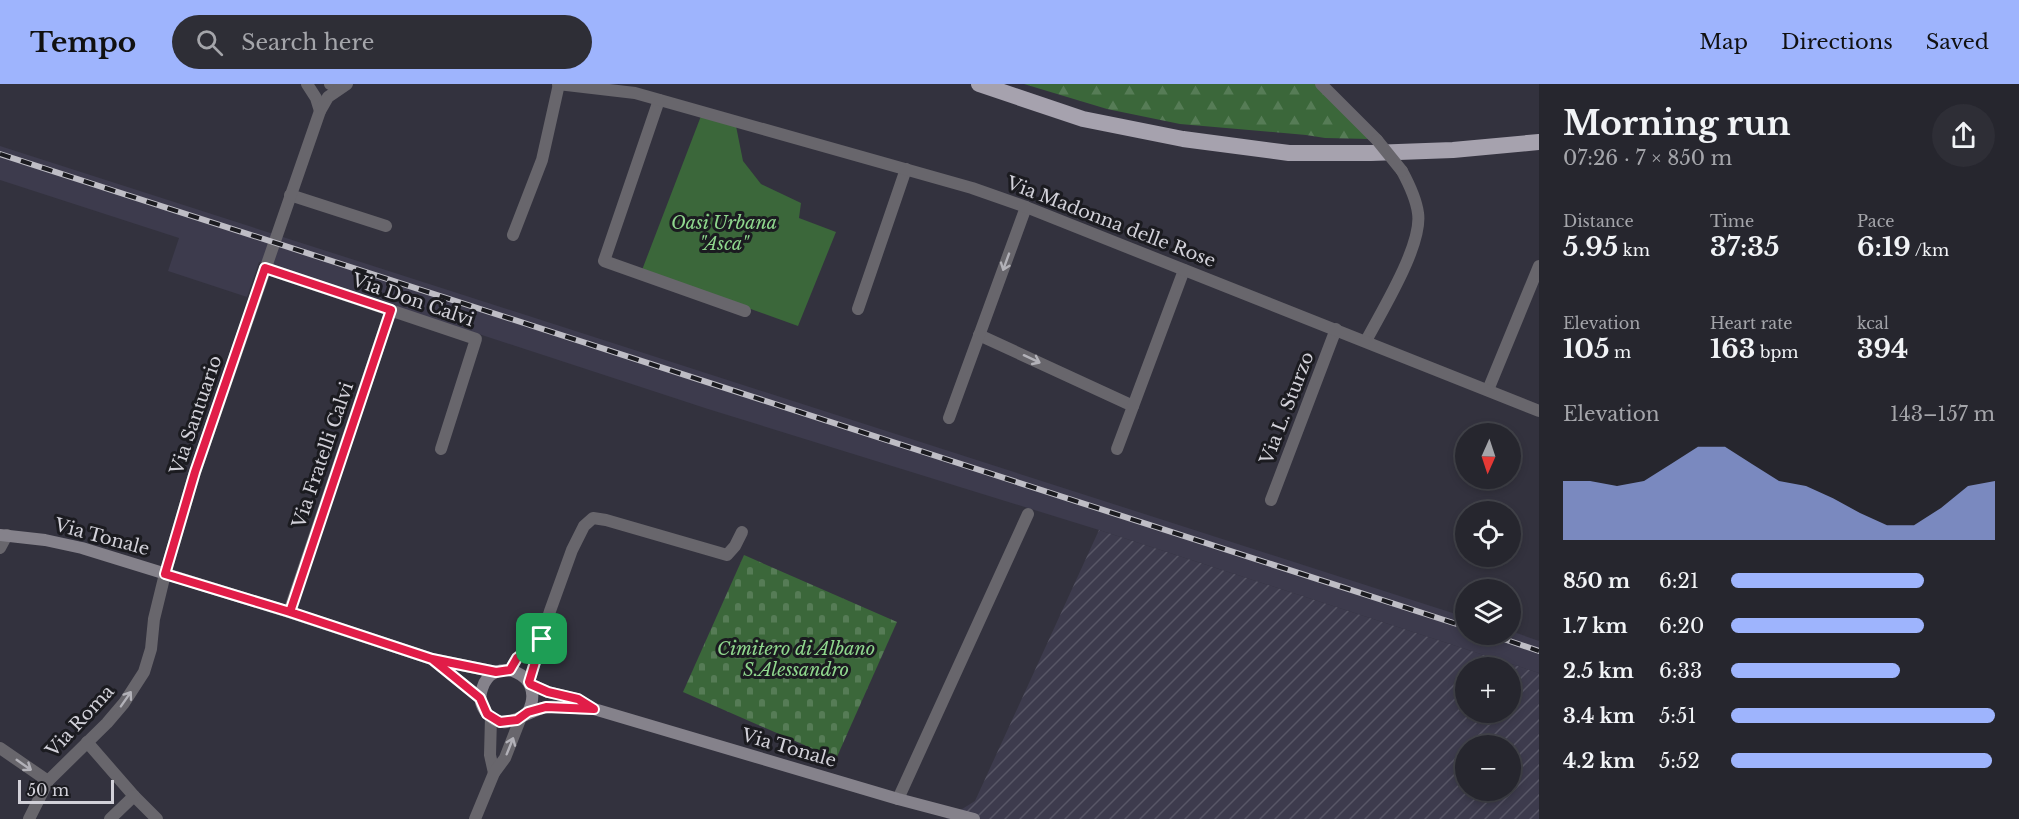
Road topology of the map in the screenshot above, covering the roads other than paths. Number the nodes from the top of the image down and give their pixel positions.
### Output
1 (307, 84) edge
2 (559, 84) edge
3 (979, 84) edge
4 (1321, 84) edge
5 (338, 85) edge
6 (659, 100) junction
7 (320, 111) junction
8 (1539, 135) edge
9 (1539, 142) edge
10 (1453, 150) junction
11 (906, 169) junction
12 (290, 195) junction
13 (1026, 207) junction
14 (386, 226) dead end
15 (513, 235) dead end
16 (1539, 266) edge
17 (265, 268) junction
18 (1184, 270) junction
19 (858, 309) dead end
20 (391, 310) junction
21 (745, 311) dead end
22 (1336, 329) junction
23 (979, 335) junction
24 (1366, 341) junction
25 (1488, 390) junction
26 (1133, 406) junction
27 (1539, 411) edge
28 (950, 417) dead end
29 (441, 449) dead end
30 (1117, 449) dead end
31 (1271, 500) dead end
32 (1028, 514) dead end
33 (742, 532) dead end
34 (3, 535) edge
35 (0, 548) edge
36 (165, 574) junction
37 (290, 612) junction
38 (542, 639) junction
39 (432, 659) junction
40 (510, 670) junction
41 (496, 672) junction
42 (529, 683) junction
43 (480, 698) junction
44 (594, 709) junction
45 (524, 715) junction
46 (491, 717) junction
47 (87, 742) junction
48 (0, 748) edge
49 (494, 773) junction
50 (48, 782) junction
51 (134, 796) junction
52 (898, 798) junction
53 (29, 819) edge
54 (110, 819) edge
55 (157, 819) edge
56 (475, 819) edge
57 (975, 819) edge

1 - 7 street
2 - 6 street, Via Madonna delle Rose
2 - 15 street
3 - 10 highway
4 - 24 street, bridge
5 - 7 street, Via Santuario
6 - 11 street, Via Madonna delle Rose
6 - 21 street
7 - 12 street, Via Santuario
8 - 10 highway
9 - 10 highway
11 - 13 street, Via Madonna delle Rose
11 - 19 street
12 - 14 street
12 - 17 street, Via Santuario
13 - 18 street, Via Madonna delle Rose
13 -> 23 street
16 - 25 street
17 - 20 street, Via Don Calvi
17 - 36 street, Via Santuario
18 - 22 street, Via Madonna delle Rose
18 - 26 street
20 - 29 street, Via Don Calvi
20 - 37 street, Via Fratelli Calvi
22 - 24 street, Via Madonna delle Rose
22 - 31 street, Via L. Sturzo
23 -> 26 street
23 - 28 street
24 - 25 street, Via Madonna delle Rose
25 - 27 street, Via Madonna delle Rose
26 - 30 street
32 - 52 street
33 - 38 street
34 - 35 street
34 - 36 main road, Via Tonale
36 - 37 main road, Via Tonale
47 -> 36 street, Via Roma
37 - 39 main road, Via Tonale
38 - 40 street
38 - 42 street
39 - 41 main road, Via Tonale
39 - 43 main road, Via Tonale
40 - 41 main road, Via Tonale
40 - 42 main road, Via Tonale
41 - 43 main road
42 - 44 main road, Via Tonale
42 - 45 main road
43 - 46 main road, Via Tonale
44 - 45 main road, Via Tonale
44 - 52 main road, Via Tonale
45 - 46 main road, Via Tonale
49 -> 45 street
46 - 49 street
47 - 50 street, Via Roma
47 - 51 street
48 -> 50 street
49 - 56 street
50 - 53 street, Via Roma
51 - 54 street
51 - 55 street
52 - 57 main road, Via Tonale

